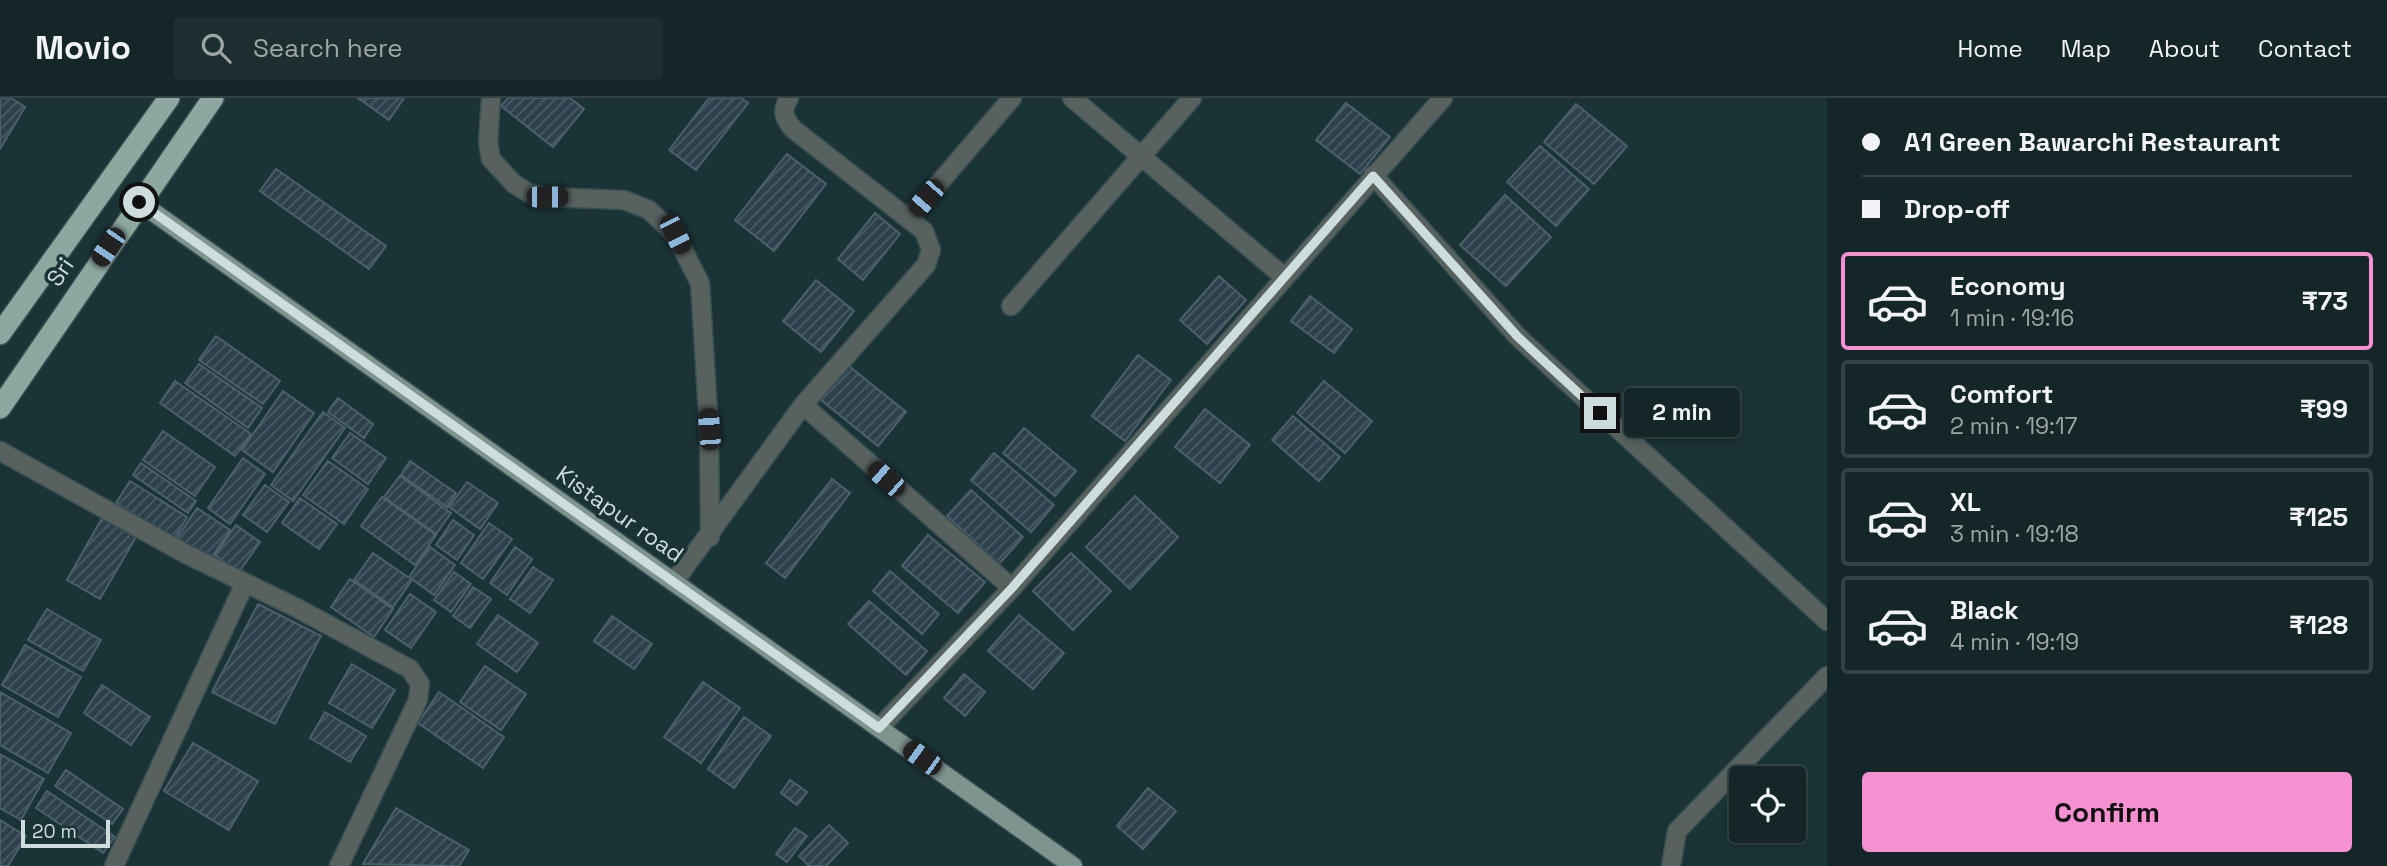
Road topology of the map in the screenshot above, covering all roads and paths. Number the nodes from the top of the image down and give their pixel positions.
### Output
1 (169, 98) edge
2 (213, 98) edge
3 (491, 98) edge
4 (789, 98) edge
5 (1012, 98) edge
6 (1072, 98) edge
7 (1192, 98) edge
8 (1443, 98) edge
9 (1142, 157) junction
10 (1373, 176) junction
11 (139, 202) junction
12 (909, 218) junction
13 (1283, 276) junction
14 (1011, 306) dead end
15 (4, 326) edge
16 (803, 405) junction
17 (0, 408) edge
18 (0, 452) edge
19 (710, 537) junction
20 (674, 582) junction
21 (245, 583) junction
22 (1012, 588) junction
23 (1827, 621) edge
24 (1827, 676) edge
25 (879, 728) junction
26 (114, 866) edge
27 (339, 866) edge
28 (1073, 866) edge
29 (1671, 866) edge

1 - 15 highway
2 - 11 highway, Sri
3 - 19 street
4 - 12 street
5 - 12 street
6 - 9 street
7 - 9 street
8 - 10 street
9 - 13 street
9 - 14 street
10 - 13 street
10 - 23 street
11 - 17 highway, Sri
11 - 20 main road, Kistapur road
12 - 16 street
13 - 22 street
16 - 19 street
16 - 22 street
18 - 21 street
19 - 20 street
20 - 25 main road, Kistapur road
21 - 26 street
21 - 27 street
22 - 25 street
24 - 29 street
25 - 28 main road, Kistapur road

